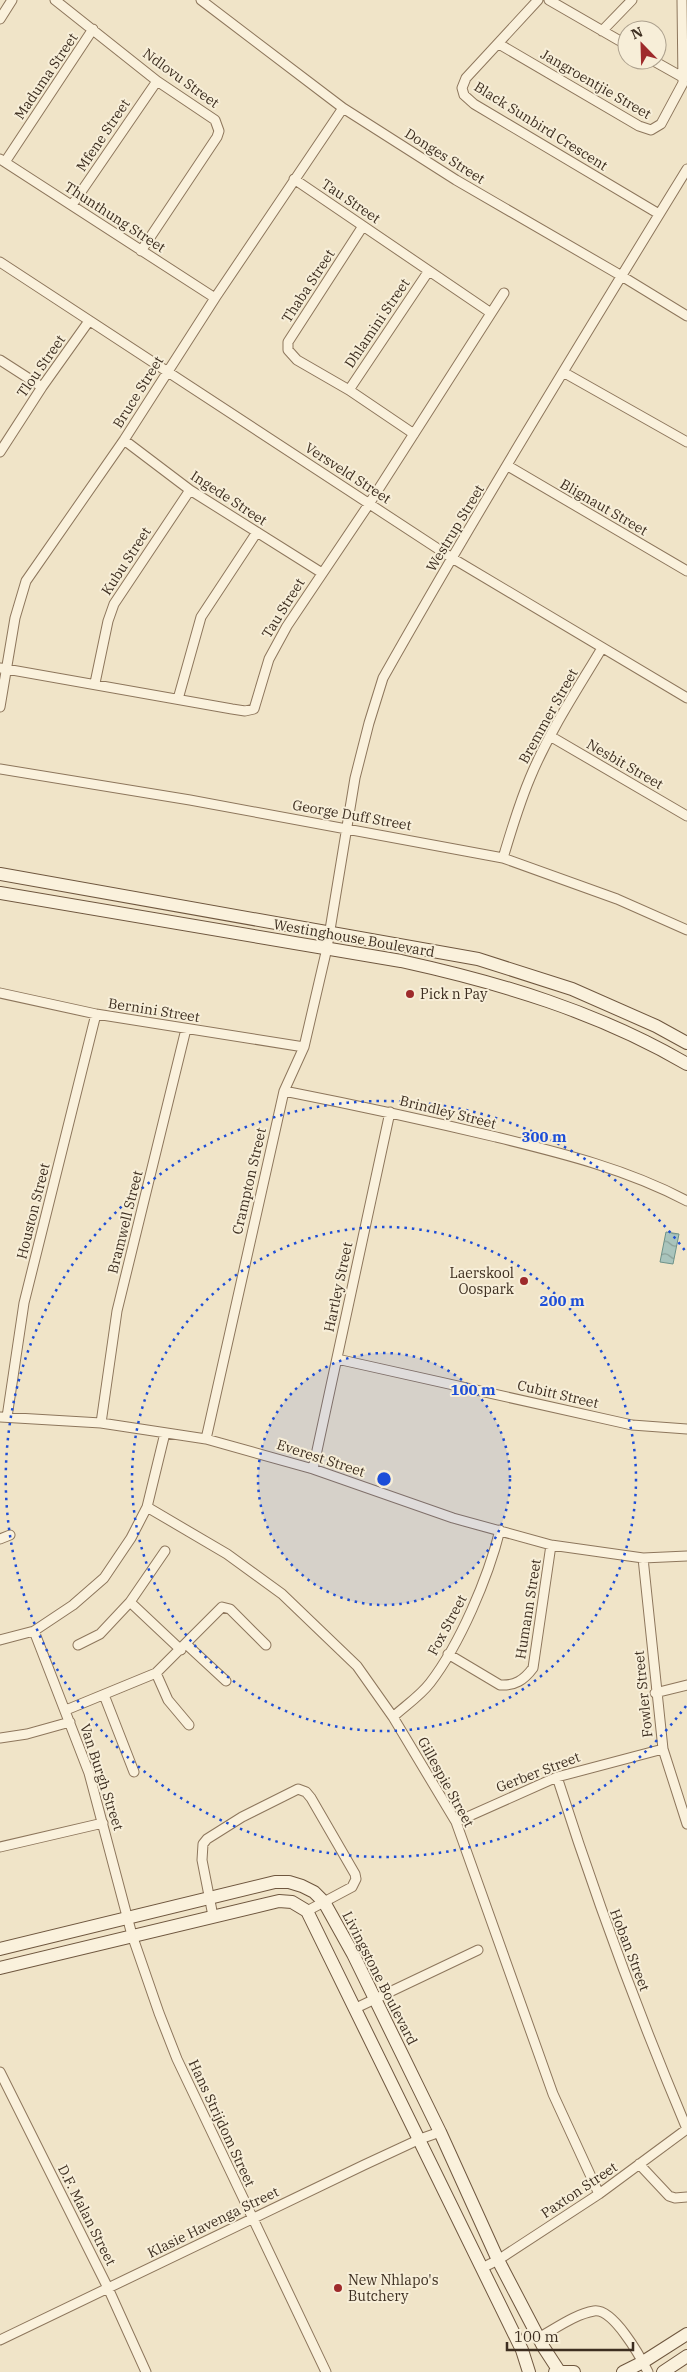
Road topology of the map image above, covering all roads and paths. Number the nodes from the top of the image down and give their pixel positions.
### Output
1 (12, 0) edge
2 (55, 0) edge
3 (201, 0) edge
4 (538, 0) edge
5 (550, 0) edge
6 (632, 0) edge
7 (682, 0) edge
8 (0, 19) edge
9 (94, 29) junction
10 (602, 31) junction
11 (617, 39) edge
12 (499, 44) junction
13 (667, 68) edge
14 (684, 78) junction
15 (157, 81) junction
16 (343, 108) junction
17 (2, 161) edge
18 (687, 169) edge
19 (294, 179) junction
20 (72, 205) junction
21 (659, 214) junction
22 (364, 226) junction
23 (141, 251) junction
24 (0, 262) edge
25 (428, 272) junction
26 (620, 275) junction
27 (504, 293) dead end
28 (215, 298) junction
29 (491, 313) junction
30 (687, 316) edge
31 (89, 321) junction
32 (0, 360) edge
33 (167, 372) junction
34 (563, 372) junction
35 (42, 387) junction
36 (348, 390) junction
37 (414, 434) junction
38 (124, 440) junction
39 (687, 442) edge
40 (0, 452) edge
41 (508, 466) junction
42 (190, 490) junction
43 (369, 504) junction
44 (257, 532) junction
45 (452, 558) junction
46 (687, 571) edge
47 (322, 573) junction
48 (602, 648) junction
49 (4, 669) edge
50 (95, 683) junction
51 (687, 698) edge
52 (178, 699) junction
53 (0, 707) edge
54 (550, 736) junction
55 (0, 770) edge
56 (687, 816) edge
57 (348, 828) junction
58 (503, 858) junction
59 (0, 874) edge
60 (0, 892) edge
61 (687, 930) edge
62 (329, 933) junction
63 (327, 948) junction
64 (0, 994) edge
65 (96, 1014) junction
66 (186, 1029) junction
67 (687, 1043) edge
68 (304, 1047) junction
69 (687, 1064) edge
70 (284, 1091) junction
71 (390, 1112) junction
72 (687, 1201) edge
73 (337, 1359) junction
74 (4, 1417) edge
75 (100, 1424) junction
76 (687, 1429) edge
77 (165, 1433) junction
78 (206, 1439) junction
79 (313, 1469) junction
80 (147, 1507) junction
81 (500, 1530) junction
82 (10, 1535) dead end
83 (0, 1539) edge
84 (552, 1545) junction
85 (165, 1552) dead end
86 (687, 1556) edge
87 (643, 1558) junction
88 (130, 1602) junction
89 (34, 1631) junction
90 (0, 1640) edge
91 (78, 1645) dead end
92 (266, 1645) dead end
93 (184, 1647) junction
94 (448, 1654) junction
95 (156, 1673) junction
96 (226, 1681) dead end
97 (687, 1685) edge
98 (655, 1693) junction
99 (104, 1695) junction
100 (66, 1710) junction
101 (393, 1717) junction
102 (70, 1722) junction
103 (189, 1725) dead end
104 (0, 1738) edge
105 (663, 1749) junction
106 (134, 1772) dead end
107 (557, 1777) junction
108 (685, 1810) edge
109 (104, 1822) junction
110 (456, 1822) junction
111 (687, 1824) edge
112 (0, 1847) edge
113 (208, 1898) junction
114 (324, 1902) junction
115 (307, 1911) junction
116 (213, 1916) junction
117 (128, 1918) junction
118 (132, 1935) junction
119 (0, 1949) edge
120 (478, 1950) dead end
121 (0, 1968) edge
122 (375, 2000) junction
123 (356, 2008) junction
124 (0, 2072) edge
125 (687, 2129) edge
126 (440, 2132) junction
127 (420, 2139) junction
128 (639, 2164) junction
129 (599, 2194) junction
130 (687, 2197) edge
131 (252, 2218) junction
132 (498, 2260) junction
133 (482, 2268) junction
134 (108, 2288) junction
135 (687, 2334) edge
136 (538, 2338) junction
137 (0, 2340) edge
138 (687, 2356) edge
139 (645, 2367) edge
140 (557, 2371) edge
141 (146, 2372) edge
142 (326, 2372) edge
143 (528, 2372) edge
144 (574, 2372) edge
145 (623, 2372) edge
146 (663, 2372) edge

1 - 8 street
2 - 9 street, Ndlovu Street
3 - 16 street, Donges Street
4 - 12 street, Black Sunbird Crescent
5 - 10 street
6 - 10 street
7 - 14 street
9 - 15 street, Ndlovu Street
9 - 17 street, Maduma Street
10 - 11 street
12 - 14 street, Jangroentjie Street
12 - 21 street, Black Sunbird Crescent
13 - 14 street
15 - 20 street, Mfene Street
15 - 23 street, Ndlovu Street
16 - 19 street, Bruce Street
16 - 26 street, Donges Street
17 - 20 street, Thunthung Street
18 - 21 street, Westrup Street
19 - 22 street, Tau Street
19 - 28 street, Bruce Street
20 - 23 street, Thunthung Street
21 - 26 street, Westrup Street
22 - 25 street, Tau Street
22 - 36 street, Thaba Street
23 - 28 street, Thunthung Street
24 - 31 street, Versveld Street
25 - 29 street, Tau Street
25 - 36 street, Dhlamini Street
26 - 30 street, Donges Street
26 - 34 street, Westrup Street
27 - 29 street, Tau Street
28 - 33 street, Bruce Street
29 - 37 street, Tau Street
31 - 33 street, Versveld Street
31 - 35 street, Tlou Street
32 - 35 street
33 - 38 street, Bruce Street
33 - 43 street, Versveld Street
34 - 39 street
34 - 41 street, Westrup Street
35 - 40 street, Tlou Street
36 - 37 street
37 - 43 street, Tau Street
38 - 42 street, Ingede Street
38 - 49 street, Bruce Street
41 - 45 street, Westrup Street
41 - 46 street, Blignaut Street
42 - 44 street, Ingede Street
42 - 50 street, Kubu Street
43 - 45 street, Versveld Street
43 - 47 street, Tau Street
44 - 47 street, Ingede Street
44 - 52 street
45 - 48 street, Versveld Street
45 - 57 street, Westrup Street
47 - 52 street, Tau Street
48 - 51 street, Versveld Street
48 - 54 street, Bremmer Street
49 - 50 street, Tau Street
49 - 53 street, Bruce Street
50 - 52 street, Tau Street
54 - 56 street, Nesbit Street
54 - 58 street, Bremmer Street
55 - 57 street, George Duff Street
57 - 58 street, George Duff Street
57 - 62 street, Westrup Street
58 - 61 street, George Duff Street
59 - 62 street, Westinghouse Boulevard
60 - 63 street, Westinghouse Boulevard
62 - 63 street, Crampton Street
62 - 67 street, Westinghouse Boulevard
63 - 68 street, Crampton Street
63 - 69 street, Westinghouse Boulevard
64 - 65 street, Bernini Street
65 - 66 street, Bernini Street
65 - 74 street, Houston Street
66 - 68 street, Bernini Street
66 - 75 street, Bramwell Street
68 - 70 street, Crampton Street
70 - 71 street, Brindley Street
70 - 78 street, Crampton Street
71 - 72 street, Brindley Street
71 - 73 street, Hartley Street
73 - 76 street, Cubitt Street
73 - 79 street, Hartley Street
74 - 75 street, Everest Street
75 - 77 street, Everest Street
77 - 78 street, Everest Street
77 - 80 street
78 - 79 street, Everest Street
79 - 81 street, Everest Street
80 - 89 street
80 - 101 street, Gillespie Street
81 - 84 street, Everest Street
81 - 94 street, Fox Street
82 - 83 street
84 - 87 street, Everest Street
84 - 94 street, Humann Street
85 - 88 street
86 - 87 street, Everest Street
87 - 98 street, Fowler Street
88 - 91 street
88 - 93 street
89 - 90 street
89 - 100 street, Van Burgh Street
92 - 93 street
93 - 95 street
93 - 96 street
94 - 101 street, Fox Street
95 - 99 street
95 - 103 street
97 - 98 street
98 - 105 street, Fowler Street
99 - 100 street
99 - 106 street, Van Burgh Street
100 - 102 street, Van Burgh Street
101 - 110 street, Gillespie Street
102 - 104 street
102 - 109 street, Van Burgh Street
105 - 107 street, Gerber Street
105 - 108 street, Fowler Street
107 - 110 street, Gerber Street
107 - 125 street, Hoban Street
108 - 111 street, Fowler Street
109 - 112 street
109 - 117 street, Van Burgh Street
110 - 129 street, Gillespie Street
113 - 114 street, Livingstone Boulevard
113 - 114 street
113 - 116 street
113 - 117 street, Livingstone Boulevard
114 - 115 street
114 - 122 street, Livingstone Boulevard
115 - 116 street
115 - 123 street
116 - 118 street
117 - 118 street, Van Burgh Street
117 - 119 street, Livingstone Boulevard
118 - 121 street
118 - 131 street, Hans Strijdom Street
120 - 122 street
122 - 123 street
122 - 126 street, Livingstone Boulevard
123 - 127 street
124 - 134 street, D.F. Malan Street
125 - 128 street, Paxton Street
126 - 127 street, Klasie Havenga Street
126 - 132 street, Livingstone Boulevard
127 - 131 street, Klasie Havenga Street
127 - 133 street
128 - 129 street, Paxton Street
128 - 130 street
129 - 132 street, Paxton Street
131 - 134 street, Klasie Havenga Street
131 - 142 street, Hans Strijdom Street
132 - 133 street, Paxton Street
132 - 136 street, Livingstone Boulevard
133 - 143 street
134 - 137 street, Klasie Havenga Street
134 - 141 street, D.F. Malan Street
135 - 139 street
136 - 139 street
136 - 140 street, Livingstone Boulevard
138 - 146 street
139 - 145 street
140 - 144 street

